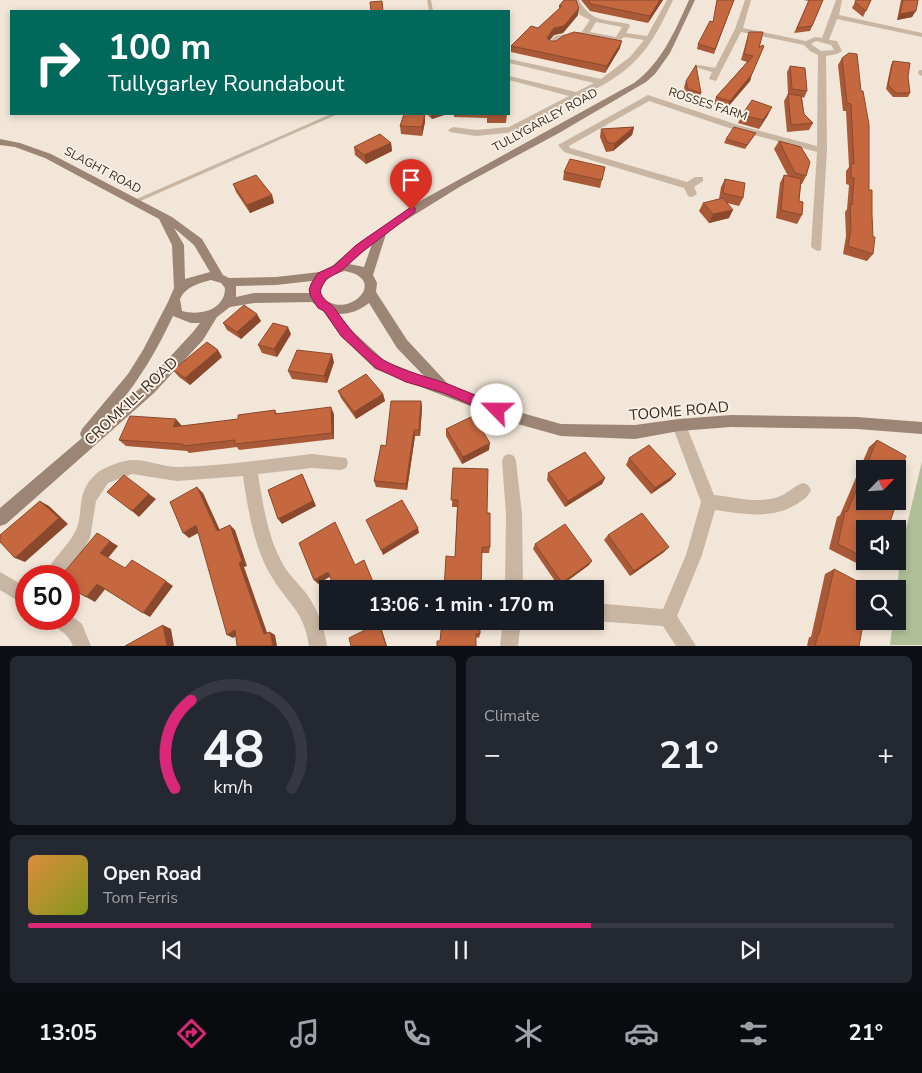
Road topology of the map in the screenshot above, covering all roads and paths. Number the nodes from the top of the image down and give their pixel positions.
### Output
1 (576, 0) edge
2 (670, 0) edge
3 (692, 0) edge
4 (748, 0) edge
5 (839, 0) edge
6 (835, 16) junction
7 (594, 20) junction
8 (739, 29) junction
9 (585, 33) junction
10 (621, 34) junction
11 (922, 34) edge
12 (649, 39) junction
13 (825, 40) junction
14 (806, 42) junction
15 (552, 44) edge
16 (822, 53) junction
17 (510, 61) edge
18 (698, 67) edge
19 (510, 78) edge
20 (602, 82) junction
21 (580, 96) junction
22 (332, 115) edge
23 (452, 130) dead end
24 (0, 142) edge
25 (822, 150) junction
26 (699, 180) dead end
27 (134, 202) junction
28 (163, 218) junction
29 (381, 234) junction
30 (816, 247) dead end
31 (337, 268) junction
32 (367, 275) junction
33 (322, 276) junction
34 (223, 279) junction
35 (180, 288) junction
36 (370, 293) junction
37 (316, 297) junction
38 (228, 303) junction
39 (174, 304) junction
40 (328, 308) junction
41 (212, 315) junction
42 (446, 389) junction
43 (680, 425) junction
44 (922, 428) edge
45 (65, 461) junction
46 (509, 461) dead end
47 (341, 463) dead end
48 (250, 468) junction
49 (803, 490) dead end
50 (709, 502) junction
51 (0, 518) edge
52 (62, 565) edge
53 (0, 580) edge
54 (514, 580) edge
55 (15, 590) edge
56 (604, 613) edge
57 (668, 618) junction
58 (76, 630) edge
59 (511, 630) edge
60 (82, 646) edge
61 (318, 646) edge
62 (509, 646) edge
63 (687, 646) edge

1 - 7 street
2 - 12 street
3 - 29 main road, TULLYGARLEY ROAD
4 - 8 street
5 - 6 street
6 - 11 street
6 - 13 street
7 - 9 street
7 - 10 street
8 - 14 street
8 - 18 street
9 - 10 street
9 - 15 street
10 - 12 street
12 - 20 street
13 - 14 street
13 - 16 street
14 - 16 street
16 - 25 street
17 - 20 street
19 - 21 street
20 - 21 street
21 - 23 street
22 - 27 lane
24 - 27 main road, SLAGHT ROAD
25 - 26 street, ROSSES FARM
25 - 30 street
27 - 28 main road, SLAGHT ROAD
28 - 34 main road, SLAGHT ROAD
28 - 35 main road
29 - 31 main road, TULLYGARLEY ROAD
29 - 32 main road
31 - 32 main road
31 - 33 main road
32 - 36 main road
33 - 34 main road
33 - 37 main road
34 - 35 main road
34 - 38 main road
35 - 39 main road
36 - 40 main road
36 - 42 main road, TOOME ROAD
37 - 38 main road
37 - 40 main road
38 - 41 main road
39 - 41 main road
39 - 45 main road, CROMKILL ROAD
40 - 42 main road, TOOME ROAD
41 - 45 main road, CROMKILL ROAD
42 - 43 main road, TOOME ROAD
43 - 44 main road, TOOME ROAD
43 - 50 street
45 - 51 main road, CROMKILL ROAD
46 - 54 street
47 - 48 street
48 - 52 street
48 - 61 street
49 - 50 street
50 - 57 street
53 - 55 street
56 - 57 street
57 - 63 street
58 - 60 street
59 - 62 street

